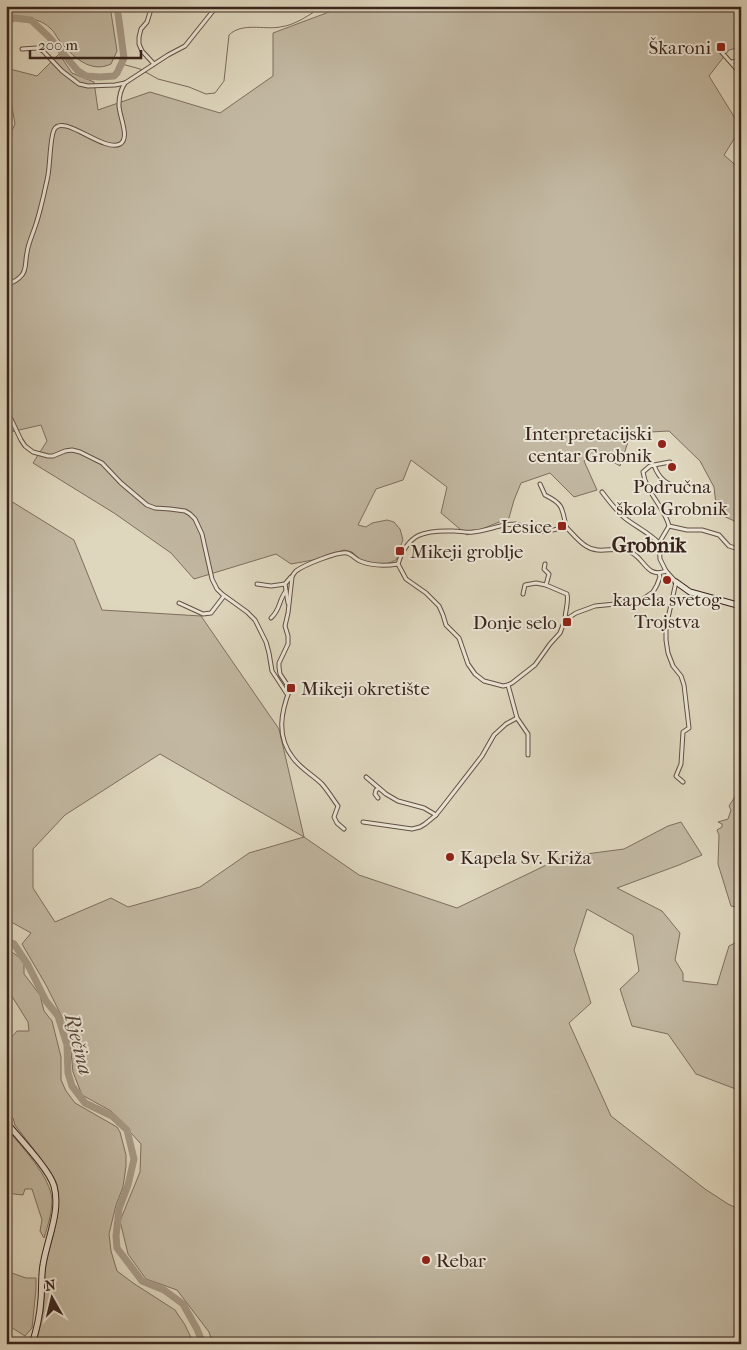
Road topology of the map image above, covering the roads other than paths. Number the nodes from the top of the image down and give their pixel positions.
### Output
1 (152, 6) edge
2 (217, 6) edge
3 (718, 48) dead end
4 (22, 49) dead end
5 (740, 61) edge
6 (730, 62) junction
7 (154, 64) junction
8 (736, 68) junction
9 (741, 74) edge
10 (125, 83) junction
11 (6, 286) edge
12 (6, 401) edge
13 (670, 462) dead end
14 (654, 465) junction
15 (540, 484) dead end
16 (683, 490) dead end
17 (602, 492) dead end
18 (669, 526) junction
19 (566, 527) junction
20 (660, 543) junction
21 (741, 550) edge
22 (398, 564) junction
23 (545, 564) dead end
24 (666, 571) junction
25 (660, 573) junction
26 (292, 577) junction
27 (676, 582) junction
28 (258, 584) dead end
29 (285, 584) junction
30 (546, 585) junction
31 (286, 591) junction
32 (522, 594) dead end
33 (224, 596) junction
34 (179, 603) dead end
35 (288, 605) junction
36 (741, 606) edge
37 (271, 618) dead end
38 (565, 620) junction
39 (508, 685) junction
40 (287, 694) junction
41 (517, 718) junction
42 (528, 754) dead end
43 (366, 777) dead end
44 (684, 782) dead end
45 (378, 789) junction
46 (378, 798) dead end
47 (436, 815) junction
48 (362, 822) dead end
49 (344, 829) dead end
50 (6, 1117) edge
51 (8, 1124) edge
52 (32, 1344) edge

1 - 7 street
2 - 7 street
3 - 6 street
4 - 10 street
5 - 6 street
5 - 8 street
6 - 8 street
7 - 10 street
8 - 9 street
10 - 11 street
12 - 33 street
13 - 14 street
14 - 16 street
14 - 18 street
15 - 19 street
17 - 20 street
18 - 20 street
18 - 21 street
19 - 22 street
19 - 25 street
20 - 24 street
22 - 26 street
22 - 39 street
23 - 30 street
24 - 25 street
24 - 27 street
25 - 38 street
26 - 29 street
26 - 35 street
27 - 36 main road
27 - 44 street
28 - 29 street
29 - 31 street
30 - 32 street
30 - 38 street
31 - 35 street
31 - 37 street
33 - 34 street
33 - 40 street
35 - 40 street
38 - 39 street
39 - 41 street
40 - 49 street
41 - 42 street
41 - 47 street
43 - 45 street
45 - 46 street
45 - 47 street
47 - 48 street
50 - 51 street
51 - 52 main road

